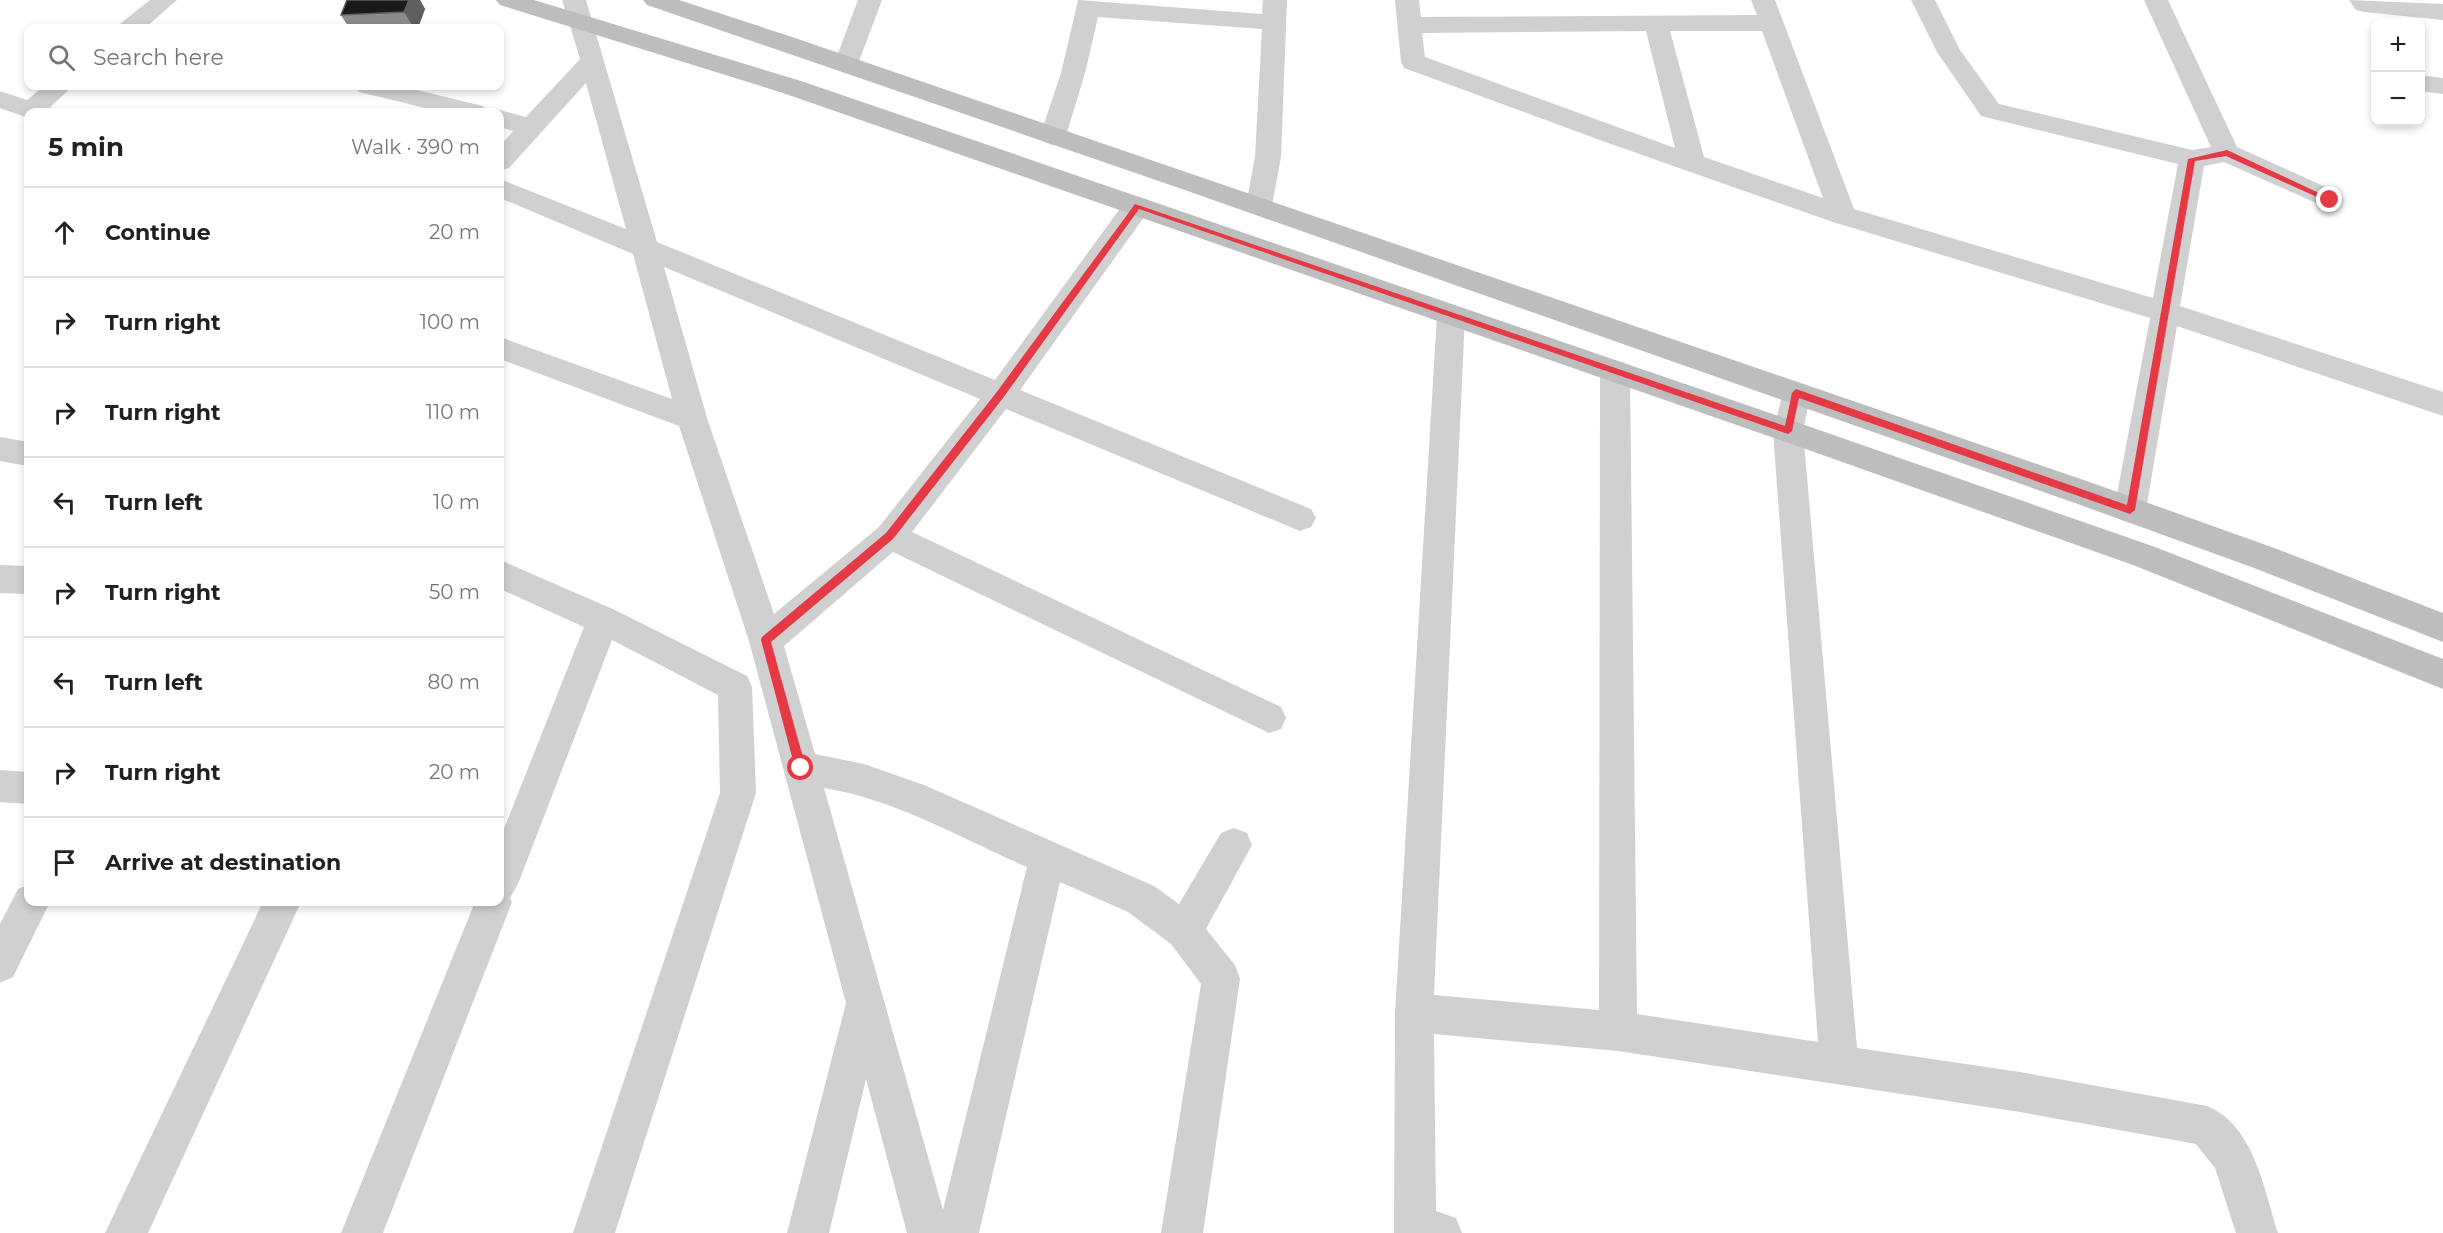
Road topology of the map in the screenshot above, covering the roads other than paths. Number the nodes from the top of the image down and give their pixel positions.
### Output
1 (165, 0) edge
2 (508, 0) edge
3 (655, 0) edge
4 (870, 0) edge
5 (1407, 0) edge
6 (1923, 0) edge
7 (2156, 0) edge
8 (1089, 5) edge
9 (2367, 10) edge
10 (578, 11) edge
11 (1275, 11) edge
12 (1767, 12) edge
13 (2443, 12) edge
14 (139, 24) edge
15 (1656, 24) junction
16 (1409, 25) junction
17 (593, 60) junction
18 (846, 64) junction
19 (2425, 84) edge
20 (2443, 86) edge
21 (56, 90) edge
22 (384, 90) edge
23 (0, 99) edge
24 (26, 108) edge
25 (38, 108) edge
26 (458, 108) edge
27 (504, 120) edge
28 (531, 127) junction
29 (1053, 136) junction
30 (2227, 153) junction
31 (504, 157) edge
32 (2192, 159) junction
33 (1692, 163) junction
34 (504, 190) edge
35 (2330, 200) dead end
36 (1259, 205) junction
37 (1137, 206) junction
38 (1843, 215) junction
39 (644, 248) junction
40 (2163, 311) junction
41 (1451, 315) junction
42 (504, 349) edge
43 (1615, 371) junction
44 (1796, 393) junction
45 (1000, 395) junction
46 (2443, 404) edge
47 (692, 417) junction
48 (1788, 431) junction
49 (0, 449) edge
50 (24, 453) edge
51 (2130, 510) junction
52 (1300, 518) dead end
53 (890, 536) junction
54 (504, 576) edge
55 (0, 579) edge
56 (24, 580) edge
57 (603, 620) junction
58 (2443, 628) edge
59 (766, 640) junction
60 (2443, 674) edge
61 (1269, 718) dead end
62 (801, 768) junction
63 (0, 786) edge
64 (24, 788) edge
65 (1234, 845) dead end
66 (1047, 858) junction
67 (504, 874) edge
68 (29, 906) edge
69 (280, 906) edge
70 (491, 906) edge
71 (1184, 931) junction
72 (0, 964) edge
73 (864, 1001) junction
74 (1414, 1013) junction
75 (1618, 1031) junction
76 (1839, 1063) junction
77 (1424, 1232) edge
78 (126, 1233) edge
79 (363, 1233) edge
80 (594, 1233) edge
81 (808, 1233) edge
82 (928, 1233) edge
83 (958, 1233) edge
84 (1182, 1233) edge
85 (2257, 1233) edge

1 - 14 street
2 - 10 street
3 - 18 street
4 - 18 street
5 - 16 street
6 - 32 street
7 - 30 street
8 - 11 street
8 - 29 street
9 - 13 street
10 - 17 street
10 - 37 street
11 - 36 street
12 - 15 street
12 - 38 street
15 - 16 street
15 - 33 street
16 - 33 street
17 - 28 street
17 - 39 street
18 - 29 street
19 - 20 street
21 - 25 street
22 - 26 street
23 - 24 street
27 - 28 street
28 - 31 street
29 - 36 street
30 - 32 street
30 - 35 street
32 - 40 street
33 - 38 street
34 - 39 street
36 - 44 street
37 - 41 street
37 - 45 street
38 - 40 street
39 - 45 street
39 - 47 street
40 - 46 street
40 - 51 street
41 - 43 street
41 - 74 street
42 - 47 street
43 - 48 street
43 - 75 street
44 - 48 street
44 - 51 street
45 - 52 street
45 - 53 street
47 - 59 street
48 - 60 street
48 - 76 street
49 - 50 street
51 - 58 street
53 - 59 street
53 - 61 street
54 - 57 street
55 - 56 street
57 - 67 street
57 - 80 street
59 - 62 street
62 - 66 street
62 - 73 street
63 - 64 street
65 - 71 street
66 - 71 street
66 - 83 street
68 - 72 street
69 - 78 street
70 - 79 street
71 - 84 street
73 - 81 street
73 - 82 street
74 - 75 street
74 - 77 street
75 - 76 street
76 - 85 street

